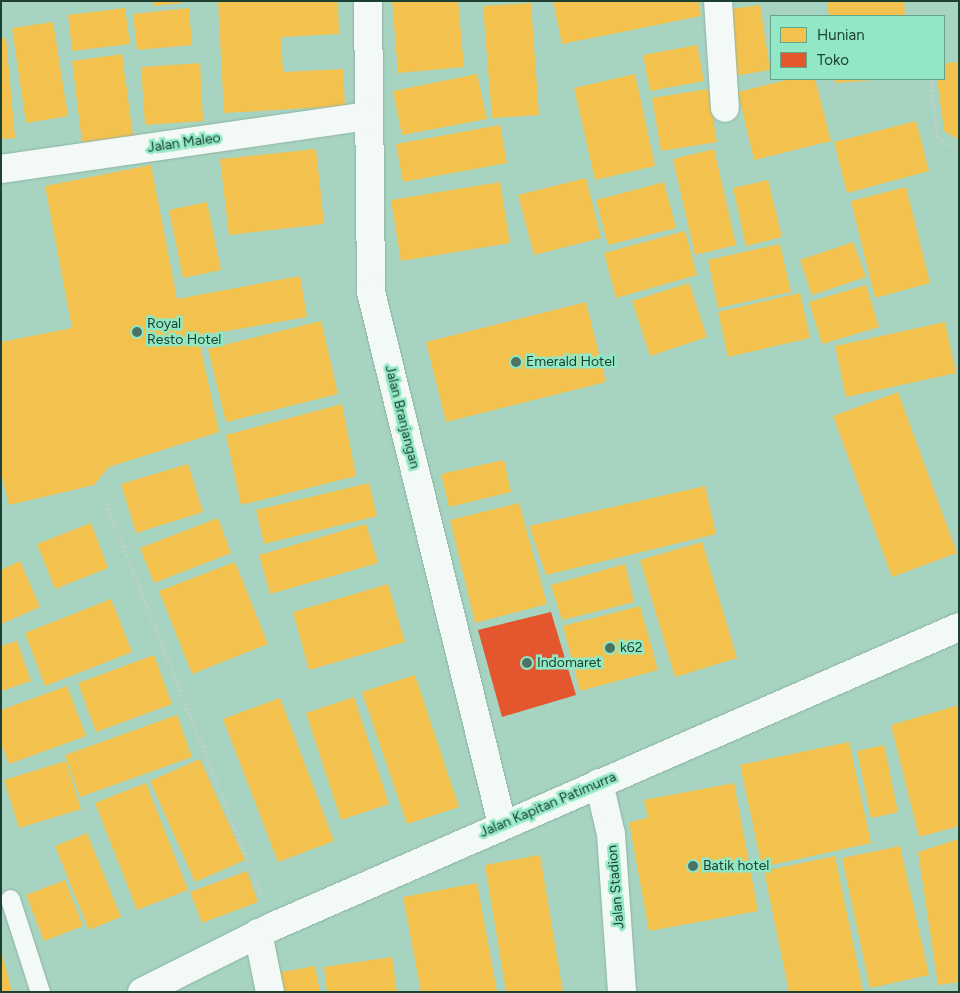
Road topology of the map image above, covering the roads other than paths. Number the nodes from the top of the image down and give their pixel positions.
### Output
1 (368, 1) edge
2 (718, 1) edge
3 (725, 108) dead end
4 (367, 116) junction
5 (1, 169) edge
6 (959, 626) edge
7 (599, 783) junction
8 (502, 824) junction
9 (10, 899) dead end
10 (266, 930) junction
11 (40, 992) edge
12 (142, 992) edge
13 (270, 992) edge
14 (622, 992) edge

1 - 4 street, Jalan Branjangan
2 - 3 street
4 - 5 street, Jalan Maleo
4 - 8 street, Jalan Branjangan
6 - 7 street, Jalan Kapitan Patimurra
7 - 8 street, Jalan Kapitan Patimurra
7 - 14 street, Jalan Stadion
8 - 10 street, Jalan Kapitan Patimurra
9 - 11 lane
10 - 12 street, Jalan Kapitan Patimurra
10 - 13 street

